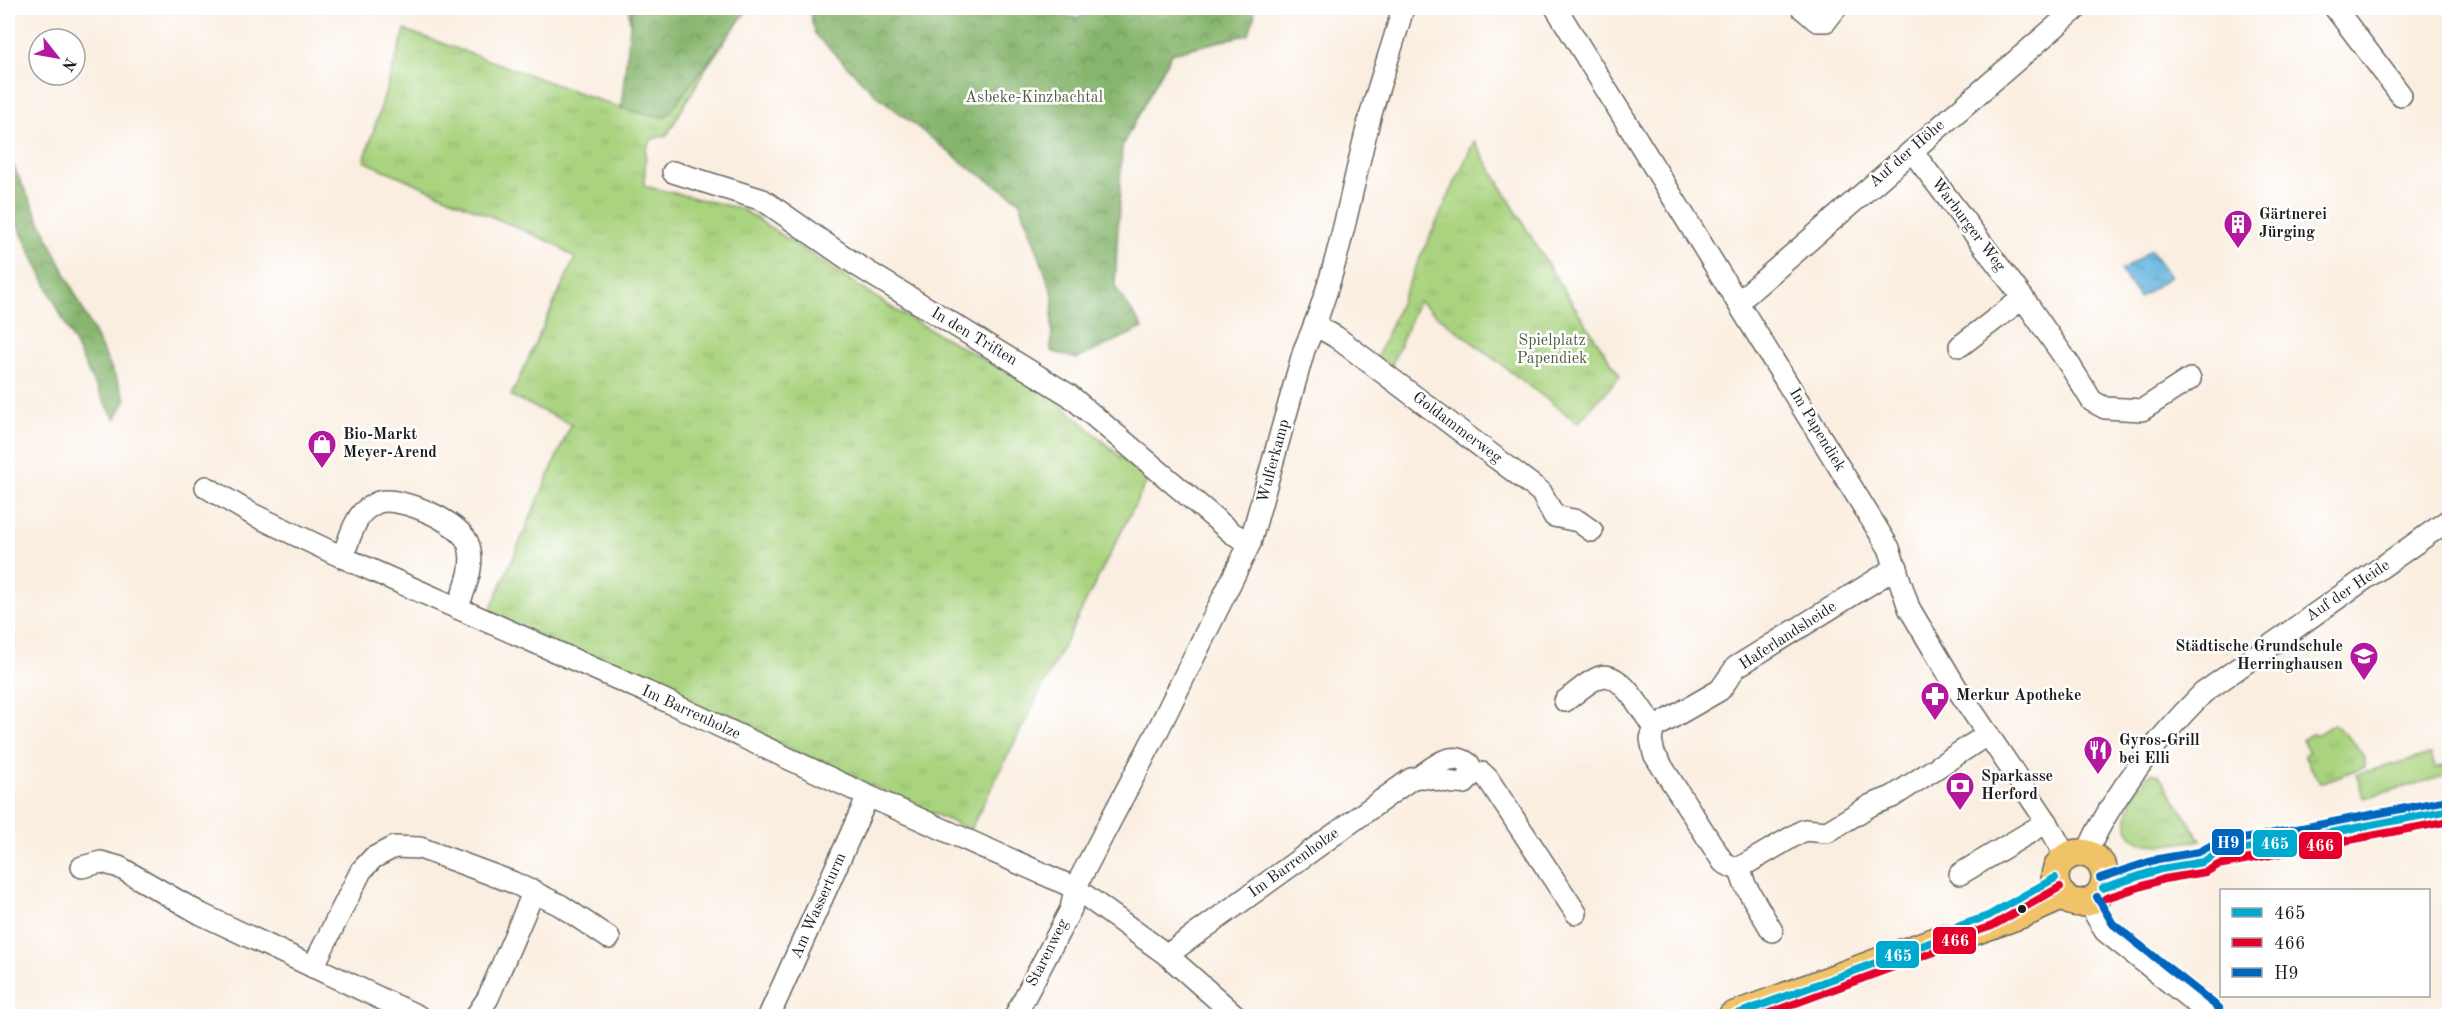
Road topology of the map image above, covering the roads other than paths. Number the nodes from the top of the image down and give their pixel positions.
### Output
1 (1403, 8) edge
2 (1556, 8) edge
3 (1802, 8) edge
4 (1836, 8) edge
5 (2077, 8) edge
6 (2335, 8) edge
7 (2401, 95) dead end
8 (1912, 151) junction
9 (673, 172) dead end
10 (2023, 298) junction
11 (1738, 302) junction
12 (1316, 325) junction
13 (1960, 346) dead end
14 (2190, 379) dead end
15 (206, 487) dead end
16 (2450, 519) edge
17 (1592, 531) dead end
18 (1250, 543) junction
19 (342, 557) junction
20 (1896, 567) junction
21 (457, 608) junction
22 (1564, 701) dead end
23 (1654, 728) junction
24 (1988, 734) junction
25 (868, 795) junction
26 (2450, 810) edge
27 (2047, 822) junction
28 (82, 867) dead end
29 (1739, 868) junction
30 (1960, 874) dead end
31 (2080, 877) junction
32 (1075, 888) junction
33 (534, 891) junction
34 (1576, 913) dead end
35 (1772, 931) dead end
36 (609, 938) dead end
37 (1167, 954) junction
38 (313, 967) junction
39 (418, 1017) edge
40 (476, 1017) edge
41 (770, 1017) edge
42 (1015, 1017) edge
43 (1236, 1017) edge
44 (1732, 1017) edge
45 (2212, 1017) edge

1 - 12 street, Wulferkamp
2 - 11 street, Im Papendiek
3 - 4 street
5 - 8 street, Auf der Höhe
6 - 7 street
8 - 10 street, Warburger Weg
8 - 11 street, Auf der Höhe
9 - 18 street, In den Triften
10 - 13 street
10 - 14 street, Warburger Weg
11 - 20 street, Im Papendiek
12 - 17 street, Goldammerweg
12 - 18 street, Wulferkamp
15 - 19 street, Im Barrenholze
16 - 31 street, Auf der Heide
18 - 32 street, Wulferkamp
19 - 21 street, Im Barrenholze
19 - 21 street
20 - 23 street, Haferlandsheide
20 - 24 street, Im Papendiek
21 - 25 street, Im Barrenholze
22 - 23 street
23 - 29 street
24 - 27 street, Im Papendiek
24 - 29 street
25 - 32 street, Im Barrenholze
25 - 41 street, Am Wasserturm
26 - 31 main road
27 - 30 street
27 - 31 street, Im Papendiek
28 - 38 street
29 - 35 street
31 - 44 main road
31 - 45 street, Im Papendiek
32 - 37 street, Im Barrenholze
32 - 42 street, Starenweg
33 - 36 street
33 - 38 street
33 - 40 street
34 - 37 street, Im Barrenholze
37 - 43 street, Im Barrenholze
38 - 39 street

